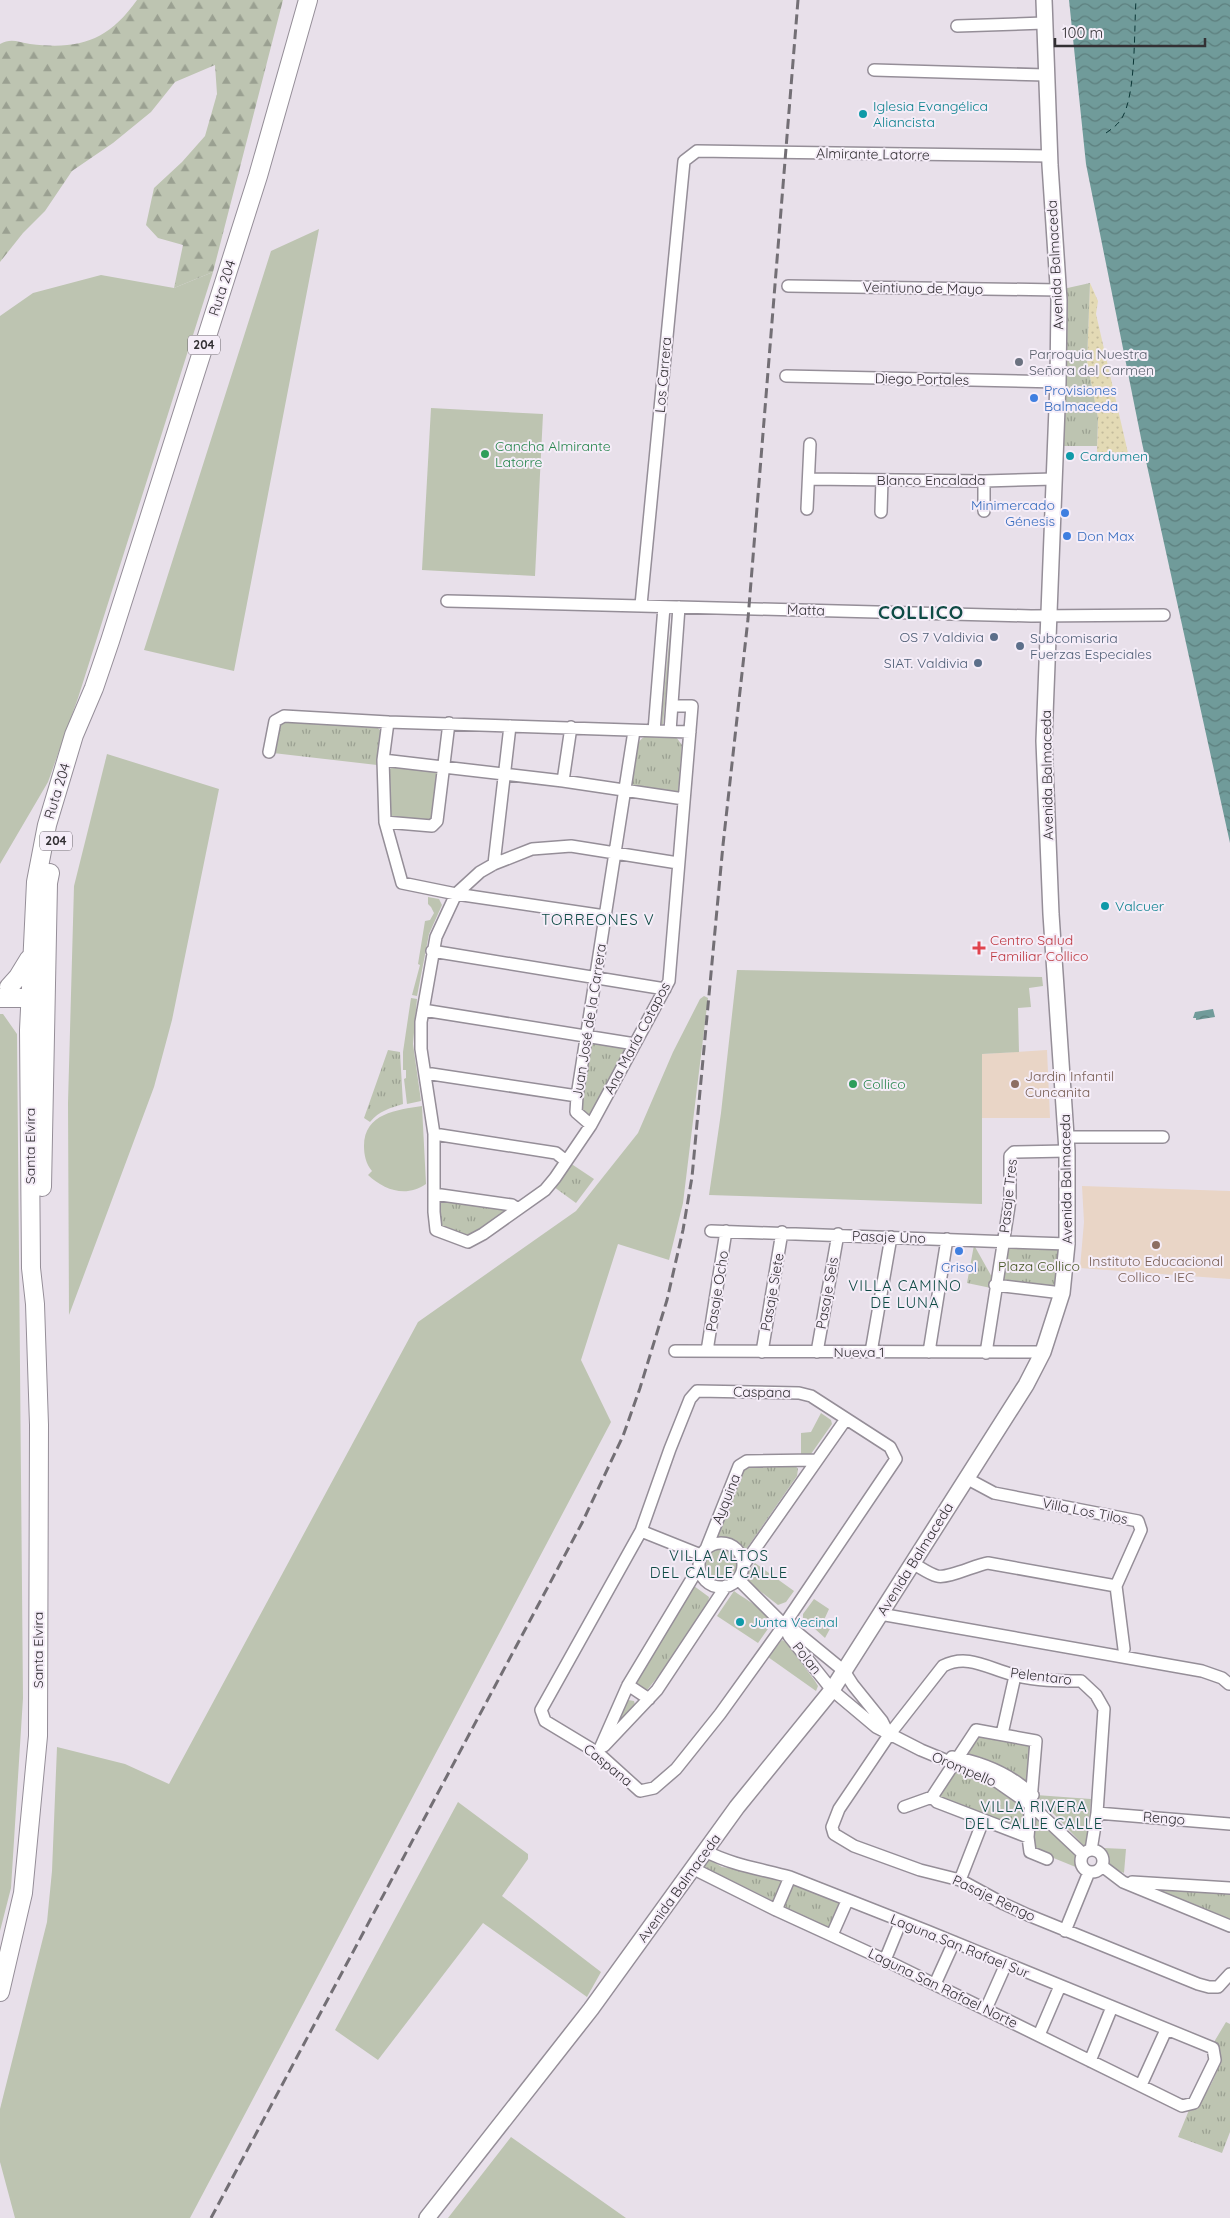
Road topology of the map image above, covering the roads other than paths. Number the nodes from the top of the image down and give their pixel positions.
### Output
1 (308, 0) edge
2 (1044, 0) edge
3 (1044, 23) junction
4 (957, 26) dead end
5 (874, 70) dead end
6 (1046, 75) junction
7 (697, 151) joint
8 (1050, 156) junction
9 (788, 286) dead end
10 (1058, 290) junction
11 (786, 376) dead end
12 (1058, 382) junction
13 (810, 444) dead end
14 (809, 479) junction
15 (1054, 479) junction
16 (882, 480) junction
17 (984, 480) junction
18 (807, 509) dead end
19 (984, 511) dead end
20 (880, 512) dead end
21 (447, 600) dead end
22 (642, 605) junction
23 (664, 606) junction
24 (679, 607) junction
25 (1164, 615) dead end
26 (1049, 616) junction
27 (94, 688) junction
28 (672, 706) junction
29 (388, 722) junction
30 (449, 723) junction
31 (510, 726) junction
32 (571, 727) junction
33 (634, 731) junction
34 (654, 731) junction
35 (670, 731) junction
36 (690, 732) junction
37 (269, 752) dead end
38 (382, 760) junction
39 (445, 767) junction
40 (504, 774) junction
41 (563, 781) junction
42 (624, 791) junction
43 (684, 799) junction
44 (385, 822) junction
45 (614, 853) junction
46 (678, 863) junction
47 (494, 864) junction
48 (456, 894) junction
49 (605, 916) junction
50 (432, 951) junction
51 (32, 954) junction
52 (597, 977) junction
53 (665, 988) junction
54 (38, 992) junction
55 (2, 993) edge
56 (423, 1010) junction
57 (29, 1030) junction
58 (587, 1036) junction
59 (635, 1044) junction
60 (425, 1073) junction
61 (577, 1096) junction
62 (591, 1125) junction
63 (434, 1134) junction
64 (1163, 1137) dead end
65 (1067, 1144) junction
66 (566, 1161) junction
67 (434, 1194) junction
68 (518, 1209) junction
69 (711, 1231) dead end
70 (726, 1231) junction
71 (782, 1232) junction
72 (838, 1234) junction
73 (891, 1237) junction
74 (947, 1239) junction
75 (1004, 1241) junction
76 (1068, 1244) junction
77 (995, 1285) junction
78 (1062, 1293) junction
79 (35, 1304) junction
80 (675, 1351) dead end
81 (707, 1351) junction
82 (762, 1352) junction
83 (817, 1352) junction
84 (871, 1352) junction
85 (929, 1352) junction
86 (1043, 1352) junction
87 (986, 1353) junction
88 (846, 1419) junction
89 (816, 1460) junction
90 (966, 1478) junction
91 (641, 1531) junction
92 (703, 1552) junction
93 (912, 1563) junction
94 (743, 1566) junction
95 (699, 1567) junction
96 (738, 1579) junction
97 (726, 1586) junction
98 (1116, 1586) junction
99 (880, 1614) junction
100 (784, 1625) junction
101 (1124, 1648) dead end
102 (844, 1671) junction
103 (1015, 1676) junction
104 (1228, 1684) dead end
105 (628, 1685) junction
106 (832, 1690) junction
107 (649, 1699) junction
108 (1002, 1734) junction
109 (889, 1735) junction
110 (598, 1753) junction
111 (955, 1761) junction
112 (932, 1797) junction
113 (1032, 1800) junction
114 (904, 1807) dead end
115 (1098, 1813) junction
116 (983, 1821) junction
117 (1230, 1824) edge
118 (1028, 1837) junction
119 (706, 1851) junction
120 (1087, 1852) junction
121 (1047, 1859) dead end
122 (1102, 1866) junction
123 (692, 1868) junction
124 (1089, 1872) junction
125 (790, 1877) junction
126 (960, 1880) junction
127 (1123, 1882) junction
128 (1230, 1888) edge
129 (847, 1901) junction
130 (776, 1910) junction
131 (901, 1921) junction
132 (1230, 1926) edge
133 (1065, 1930) junction
134 (832, 1935) junction
135 (954, 1942) junction
136 (885, 1960) junction
137 (1006, 1964) junction
138 (1230, 1974) edge
139 (935, 1984) junction
140 (1060, 1986) junction
141 (0, 1992) edge
142 (1112, 2007) junction
143 (986, 2009) junction
144 (1166, 2030) junction
145 (1039, 2035) junction
146 (1090, 2061) junction
147 (1141, 2085) junction
148 (1194, 2103) joint
149 (427, 2218) edge

1 - 27 main road, Ruta 204 / 204
2 - 3 main road, Avenida Balmaceda
3 - 4 street
3 - 6 main road, Avenida Balmaceda
5 - 6 street
6 - 8 main road, Avenida Balmaceda
7 - 8 street, Almirante Latorre
7 - 22 street, Los Carrera
8 - 10 main road, Avenida Balmaceda
9 - 10 street, Veintiuno de Mayo
10 - 12 main road, Avenida Balmaceda
11 - 12 street, Diego Portales
12 - 15 main road, Avenida Balmaceda
13 - 14 street
14 - 16 street, Blanco Encalada
14 - 18 street
15 - 17 street, Blanco Encalada
15 - 26 main road, Avenida Balmaceda
16 - 17 street, Blanco Encalada
16 - 20 street
17 - 19 street
21 - 22 street, Matta
22 - 23 street, Matta
23 - 24 street, Matta
23 - 34 street
24 - 26 street, Matta
24 - 28 street
25 - 26 street, Matta
26 - 65 main road, Avenida Balmaceda
27 - 51 main road, Ruta 204 / 204
27 - 54 main road, Ruta 204 / 204
28 - 35 street
28 - 36 street, Ana María Cotapos
29 - 30 street
29 - 37 street
29 - 38 street
30 - 31 street
30 - 39 street
31 - 32 street
31 - 40 street
32 - 33 street
32 - 41 street
33 - 34 street
33 - 42 street, Juan José de la Carrera
34 - 35 street
35 - 36 street
36 - 43 street, Ana María Cotapos
38 - 39 street
38 - 44 street
39 - 40 street
39 - 44 street
40 - 41 street
40 - 47 street
41 - 42 street
42 - 43 street
42 - 45 street, Juan José de la Carrera
43 - 46 street, Ana María Cotapos
44 - 48 street
45 - 46 street
45 - 47 street
45 - 49 street, Juan José de la Carrera
46 - 53 street, Ana María Cotapos
47 - 48 street
48 - 49 street
48 - 50 street
49 - 52 street, Juan José de la Carrera
50 - 52 street
50 - 56 street
51 - 54 main road, Ruta 204 / 204
51 - 55 main road
52 - 53 street
52 - 58 street, Juan José de la Carrera
53 - 59 street, Ana María Cotapos
54 - 55 main road
54 - 57 main road, Santa Elvira
54 - 79 main road, Santa Elvira
55 - 57 main road
56 - 58 street
56 - 60 street
57 - 79 main road, Santa Elvira
58 - 59 street
58 - 61 street, Juan José de la Carrera
59 - 62 street, Ana María Cotapos
60 - 61 street
60 - 63 street
61 - 62 street, Juan José de la Carrera
62 - 66 street, Ana María Cotapos
63 - 66 street
63 - 67 street
64 - 65 street
65 - 75 street, Pasaje Tres
65 - 76 main road, Avenida Balmaceda
66 - 68 street, Ana María Cotapos
67 - 68 street
67 - 68 street, Ana María Cotapos
69 - 70 street, Pasaje Uno
70 - 71 street, Pasaje Uno
70 - 81 street, Pasaje Ocho
71 - 72 street, Pasaje Uno
71 - 82 street, Pasaje Siete
72 - 73 street, Pasaje Uno
72 - 83 street, Pasaje Seis
73 - 74 street, Pasaje Uno
73 - 84 street
74 - 75 street, Pasaje Uno
74 - 85 street
75 - 76 street, Pasaje Uno
75 - 77 street, Pasaje Tres
76 - 78 main road, Avenida Balmaceda
77 - 78 street
77 - 87 street, Pasaje Tres
78 - 86 main road, Avenida Balmaceda
79 - 141 main road, Santa Elvira
80 - 81 street, Nueva 1
81 - 82 street, Nueva 1
82 - 83 street, Nueva 1
83 - 84 street, Nueva 1
84 - 85 street, Nueva 1
85 - 87 street, Nueva 1
86 - 87 street, Nueva 1
86 - 90 main road, Avenida Balmaceda
88 - 89 street
88 - 91 street, Caspana
88 - 100 street, Caspana
89 - 92 street, Ayquina
89 - 94 street
90 - 93 main road, Avenida Balmaceda
90 - 98 street, Villa Los Tilos
91 - 92 street
91 - 110 street, Caspana
92 - 94 street
92 - 95 street
93 - 98 street
93 - 99 main road, Avenida Balmaceda
94 - 96 street
95 - 97 street
95 - 105 street
96 - 97 street
96 - 100 street, Polan
97 - 107 street
98 - 101 street
99 - 102 main road, Avenida Balmaceda
99 - 104 street
100 - 102 street, Polan
100 - 106 street, Polan
100 - 110 street, Caspana
102 - 106 main road, Avenida Balmaceda
102 - 109 street
103 - 108 street
103 - 109 street, Pelentaro
103 - 115 street, Pelentaro
105 - 107 street
105 - 110 street
106 - 109 street, Orompello
106 - 119 main road, Avenida Balmaceda
107 - 110 street
108 - 111 street, Orompello
108 - 113 street, Orompello
109 - 111 street, Orompello
109 - 126 street, Pasaje Rengo
111 - 112 street
111 - 113 street, Orompello
112 - 114 street
112 - 116 street
113 - 118 street
113 - 120 street, Orompello
115 - 117 street, Rengo
115 - 120 street, Pelentaro
116 - 118 street
116 - 126 street
118 - 121 street
119 - 123 main road, Avenida Balmaceda
119 - 125 street, Laguna San Rafael Sur
120 - 122 street, Orompello
120 - 124 street, Orompello
122 - 124 street
122 - 127 street, Orompello
123 - 130 street, Laguna San Rafael Norte
123 - 149 main road, Avenida Balmaceda
124 - 133 street
125 - 129 street, Laguna San Rafael Sur
125 - 130 street
126 - 133 street, Pasaje Rengo
127 - 128 street
127 - 132 street, Orompello
129 - 131 street, Laguna San Rafael Sur
129 - 134 street
130 - 134 street, Laguna San Rafael Norte
131 - 135 street, Laguna San Rafael Sur
131 - 136 street
133 - 138 street, Pasaje Rengo
134 - 136 street, Laguna San Rafael Norte
135 - 137 street, Laguna San Rafael Sur
135 - 139 street
136 - 139 street, Laguna San Rafael Norte
137 - 140 street, Laguna San Rafael Sur
137 - 143 street
139 - 143 street, Laguna San Rafael Norte
140 - 142 street, Laguna San Rafael Sur
140 - 145 street
142 - 144 street, Laguna San Rafael Sur
142 - 146 street
143 - 145 street, Laguna San Rafael Norte
144 - 147 street
144 - 148 street, Laguna San Rafael Sur
145 - 146 street, Laguna San Rafael Norte
146 - 147 street, Laguna San Rafael Norte
147 - 148 street, Laguna San Rafael Norte

